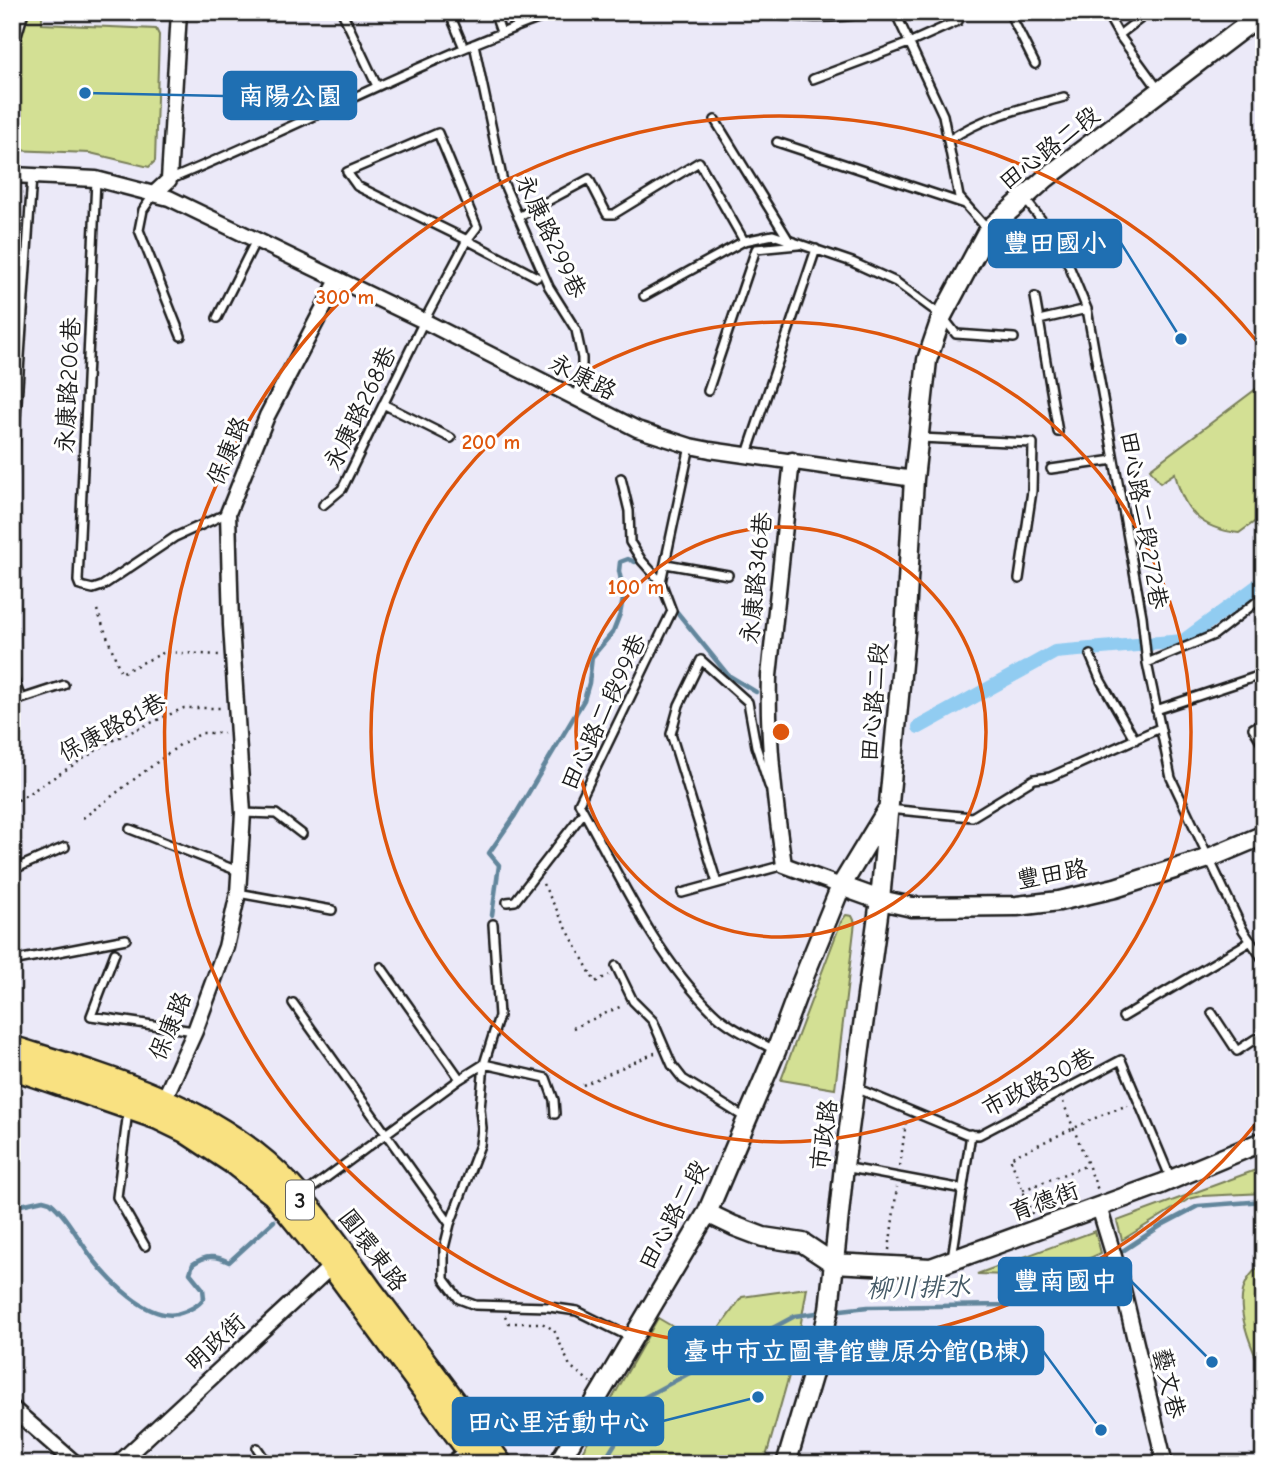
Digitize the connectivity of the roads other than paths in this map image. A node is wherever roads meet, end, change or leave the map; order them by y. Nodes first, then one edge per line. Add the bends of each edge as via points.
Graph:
1 (24, 12) edge
2 (179, 12) edge
3 (342, 12) edge
4 (449, 12) edge
5 (494, 12) edge
6 (557, 12) edge
7 (755, 12) edge
8 (874, 12) edge
9 (895, 12) edge
10 (1009, 12) edge
11 (1106, 12) edge
12 (1149, 12) edge
13 (1264, 12) edge
14 (958, 21) dead end
15 (501, 32) junction
16 (1119, 35) junction
17 (909, 43) junction
18 (12, 44) edge
19 (474, 44) junction
20 (464, 48) junction
21 (1035, 64) dead end
22 (813, 79) dead end
23 (377, 86) junction
24 (1161, 92) junction
25 (1064, 97) dead end
26 (715, 120) dead end
27 (949, 139) junction
28 (777, 142) dead end
29 (12, 175) edge
30 (32, 176) junction
31 (96, 179) junction
32 (169, 180) junction
33 (155, 193) junction
34 (1023, 197) junction
35 (965, 204) junction
36 (519, 218) junction
37 (988, 230) junction
38 (256, 240) junction
39 (467, 240) junction
40 (788, 240) junction
41 (744, 241) junction
42 (803, 245) junction
43 (816, 249) junction
44 (537, 277) dead end
45 (338, 280) junction
46 (644, 296) dead end
47 (1035, 297) dead end
48 (1087, 309) junction
49 (942, 316) junction
50 (217, 318) dead end
51 (1039, 320) junction
52 (424, 321) junction
53 (181, 336) dead end
54 (1014, 338) dead end
55 (708, 391) dead end
56 (576, 400) junction
57 (383, 404) junction
58 (1058, 432) dead end
59 (451, 438) dead end
60 (919, 438) junction
61 (690, 446) junction
62 (747, 454) junction
63 (792, 460) junction
64 (1114, 460) junction
65 (1051, 468) dead end
66 (12, 477) edge
67 (621, 478) dead end
68 (914, 479) junction
69 (323, 505) dead end
70 (228, 513) junction
71 (666, 564) junction
72 (728, 575) dead end
73 (1019, 579) dead end
74 (661, 582) junction
75 (1264, 596) edge
76 (1090, 655) dead end
77 (1147, 663) junction
78 (12, 674) edge
79 (1255, 677) dead end
80 (64, 685) dead end
81 (21, 699) junction
82 (12, 702) edge
83 (1156, 710) junction
84 (1264, 722) edge
85 (1160, 728) junction
86 (1135, 740) junction
87 (1264, 746) edge
88 (888, 809) junction
89 (776, 810) junction
90 (584, 812) junction
91 (243, 813) junction
92 (130, 829) dead end
93 (302, 834) dead end
94 (1264, 835) edge
95 (65, 847) dead end
96 (1209, 858) junction
97 (784, 865) junction
98 (12, 870) edge
99 (238, 871) junction
100 (717, 883) junction
101 (841, 886) junction
102 (237, 893) junction
103 (682, 893) dead end
104 (880, 900) junction
105 (507, 902) dead end
106 (332, 910) dead end
107 (493, 924) dead end
108 (126, 939) dead end
109 (1251, 941) junction
110 (115, 953) dead end
111 (12, 961) edge
112 (1264, 961) edge
113 (381, 967) dead end
114 (617, 968) road end
115 (293, 1003) dead end
116 (1212, 1013) dead end
117 (1123, 1017) dead end
118 (195, 1031) junction
119 (1264, 1041) edge
120 (12, 1048) edge
121 (776, 1051) junction
122 (484, 1064) junction
123 (12, 1067) edge
124 (460, 1079) junction
125 (856, 1088) junction
126 (133, 1097) junction
127 (160, 1108) junction
128 (555, 1114) dead end
129 (748, 1119) junction
130 (386, 1133) junction
131 (971, 1134) junction
132 (1264, 1141) edge
133 (844, 1166) junction
134 (1171, 1179) junction
135 (963, 1189) junction
136 (299, 1198) junction
137 (1102, 1206) junction
138 (707, 1213) junction
139 (450, 1224) junction
140 (145, 1246) dead end
141 (338, 1260) junction
142 (833, 1262) junction
143 (951, 1262) junction
144 (632, 1338) junction
145 (12, 1408) edge
146 (257, 1448) dead end
147 (473, 1456) edge
148 (76, 1464) edge
149 (118, 1464) edge
150 (268, 1464) edge
151 (446, 1464) edge
152 (500, 1464) edge
153 (558, 1464) edge
154 (786, 1464) edge
155 (1165, 1464) edge

1 - 18 lane
2 - 32 street
3 - 23 lane
4 - 20 lane
5 - 15 lane
6 - 15 lane
7 - 8 lane via 799,19
9 - 17 lane
10 - 21 lane
11 - 16 lane
12 - 16 lane
13 - 24 street, 田心路二段
14 - 17 lane
15 - 19 lane
16 - 24 lane
17 - 22 lane
17 - 27 lane via 943,115
19 - 20 lane
19 - 36 lane, 永康路299巷 via 503,182
20 - 23 lane
23 - 32 lane
24 - 34 street, 田心路二段
25 - 27 lane via 999,114
26 - 40 lane
27 - 35 lane via 959,197
28 - 35 lane
29 - 30 street, 永康路
30 - 31 street, 永康路
30 - 66 lane
31 - 33 street, 永康路
31 - 70 lane, 永康路206巷 via 80,586 102,586 175,537
32 - 33 street
33 - 38 street, 永康路
33 - 53 lane via 143,210 139,230
34 - 37 street, 田心路二段
34 - 48 lane, 田心路二段272巷 via 1067,261
35 - 37 lane
36 - 41 lane via 589,179 607,214 614,214 699,162
36 - 56 lane, 永康路299巷 via 549,287 576,330 582,377
37 - 49 street, 田心路二段
38 - 45 street, 永康路
38 - 50 lane
39 - 39 lane via 477,227 438,133 347,172 357,186
39 - 44 lane
39 - 52 lane, 永康路268巷
40 - 41 lane via 773,235
40 - 42 lane
41 - 46 lane
42 - 43 lane
42 - 55 lane via 756,249
43 - 49 lane via 896,282
43 - 62 lane
45 - 52 street, 永康路
45 - 70 street, 保康路 via 267,416
47 - 51 lane
48 - 51 lane
48 - 64 lane, 田心路二段272巷
49 - 54 lane via 956,334
49 - 60 street, 田心路二段 via 927,360
51 - 58 lane
52 - 56 street, 永康路
52 - 57 lane, 永康路268巷
56 - 61 street, 永康路 via 636,429
57 - 59 lane
57 - 69 lane, 永康路268巷 via 342,489
60 - 68 street, 田心路二段
60 - 73 lane via 1033,443 1032,491
61 - 62 street, 永康路
61 - 71 lane
62 - 63 street, 永康路
63 - 68 street, 永康路
63 - 89 street, 永康路346巷 via 768,702
64 - 65 lane
64 - 77 lane, 田心路二段272巷
67 - 74 lane via 630,542
68 - 88 street, 田心路二段
70 - 91 street, 保康路
71 - 72 lane
71 - 74 lane
74 - 90 lane, 田心路二段99巷 via 672,611 579,803
75 - 77 lane via 1214,635
76 - 86 lane
77 - 83 lane, 田心路二段272巷
78 - 81 lane
79 - 83 lane
80 - 81 lane
81 - 82 lane
83 - 85 lane, 田心路二段272巷
84 - 87 lane via 1253,728
85 - 86 lane
85 - 96 lane, 田心路二段272巷 via 1171,778
86 - 88 lane via 1050,777 1034,779 972,817
88 - 101 street, 田心路二段
88 - 104 street, 市政路
89 - 97 street, 永康路346巷
89 - 100 lane via 748,702 701,660 671,734
90 - 105 lane via 515,901
90 - 121 lane, 田心路二段99巷 via 662,952 712,1012
91 - 93 lane via 276,814
91 - 99 street, 保康路
92 - 99 lane
94 - 96 street, 豐田路
95 - 98 lane
96 - 104 street, 豐田路 via 1059,901 912,907
96 - 109 lane, 田心路二段272巷
97 - 100 lane
97 - 101 street
99 - 102 street, 保康路
100 - 103 lane
101 - 104 street, 豐田路
101 - 121 street, 田心路二段
102 - 106 lane
102 - 118 street, 保康路 via 226,947
104 - 125 street, 市政路
107 - 122 lane via 499,1016
108 - 111 lane
109 - 112 lane, 田心路二段272巷
109 - 117 lane
110 - 118 lane via 91,1016
113 - 124 lane
114 - 129 lane via 633,1001 653,1021 671,1065 683,1080
115 - 130 lane
116 - 119 lane via 1237,1051 1255,1039 1259,1044
118 - 127 street, 保康路
120 - 126 main road, 圓環東路 / 3
121 - 129 street, 田心路二段
122 - 124 lane
122 - 128 lane via 545,1078
122 - 139 lane via 480,1145
123 - 126 main road, 圓環東路 / 3
124 - 130 lane
125 - 131 lane, 市政路30巷
125 - 133 street, 市政路
126 - 127 main road, 圓環東路 / 3
126 - 140 lane via 117,1197
127 - 136 main road, 圓環東路 / 3 via 238,1143 267,1164
127 - 141 main road, 圓環東路 / 3 via 274,1194
129 - 138 street, 田心路二段
130 - 136 lane
130 - 139 lane
131 - 134 lane, 市政路30巷 via 979,1135 1121,1060
131 - 135 lane
132 - 134 street, 育德街
133 - 135 lane
133 - 142 street, 市政路
134 - 137 street, 育德街
135 - 143 lane
136 - 141 main road, 圓環東路 / 3
137 - 143 street, 育德街
137 - 155 street, 藝文巷
138 - 142 street via 763,1237 803,1243
138 - 144 street, 田心路二段
139 - 144 lane via 443,1279 459,1299 475,1305 577,1311
141 - 147 main road, 圓環東路 / 3
141 - 149 street, 明政街
141 - 152 main road, 圓環東路 / 3
142 - 143 street, 育德街 via 931,1268
142 - 154 street, 市政路 via 829,1310
144 - 153 street, 田心路二段
145 - 148 street
146 - 150 lane
147 - 151 lane

